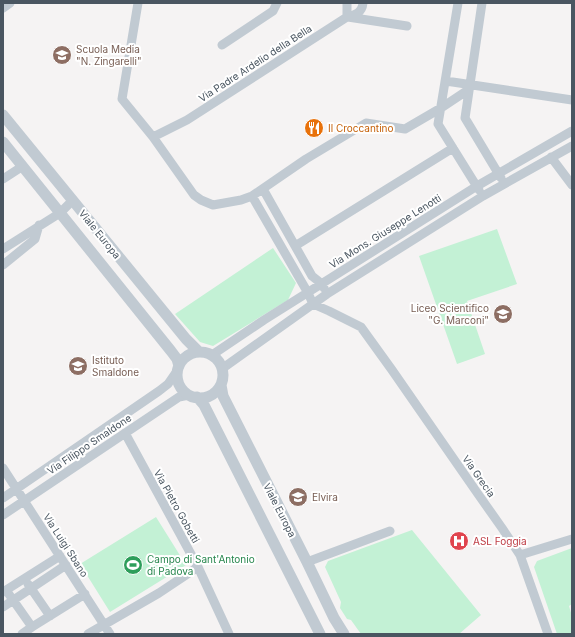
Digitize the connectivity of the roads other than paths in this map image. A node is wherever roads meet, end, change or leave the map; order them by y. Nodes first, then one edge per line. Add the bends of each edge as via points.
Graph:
1 (10, 3) edge
2 (138, 3) edge
3 (277, 3) edge
4 (347, 3) edge
5 (363, 3) edge
6 (458, 3) edge
7 (482, 3) edge
8 (3, 8) edge
9 (347, 17) junction
10 (407, 26) dead end
11 (222, 45) dead end
12 (446, 81) junction
13 (469, 87) junction
14 (572, 100) edge
15 (441, 108) junction
16 (3, 115) edge
17 (572, 131) edge
18 (153, 137) junction
19 (3, 142) edge
20 (572, 146) edge
21 (453, 148) junction
22 (551, 157) junction
23 (23, 166) junction
24 (498, 173) junction
25 (3, 179) edge
26 (505, 184) junction
27 (572, 185) edge
28 (477, 186) junction
29 (262, 189) junction
30 (252, 196) junction
31 (483, 196) junction
32 (73, 200) junction
33 (60, 213) junction
34 (39, 225) junction
35 (293, 243) junction
36 (280, 247) junction
37 (3, 249) edge
38 (3, 264) edge
39 (322, 284) junction
40 (308, 293) junction
41 (327, 294) junction
42 (313, 304) junction
43 (198, 351) junction
44 (212, 355) junction
45 (223, 368) junction
46 (178, 369) junction
47 (221, 385) junction
48 (193, 396) junction
49 (125, 433) junction
50 (3, 468) edge
51 (17, 488) junction
52 (3, 498) edge
53 (24, 500) junction
54 (3, 515) edge
55 (390, 531) dead end
56 (572, 540) edge
57 (520, 555) junction
58 (60, 556) junction
59 (307, 562) junction
60 (66, 565) junction
61 (198, 567) junction
62 (24, 580) junction
63 (31, 588) junction
64 (4, 591) edge
65 (85, 594) junction
66 (13, 600) junction
67 (3, 607) edge
68 (50, 616) junction
69 (32, 627) junction
70 (107, 631) edge
71 (22, 634) edge
72 (88, 634) edge
73 (230, 634) edge
74 (320, 634) edge
75 (344, 634) edge
76 (548, 634) edge

1 - 8 street
2 - 18 street via 122,99
3 - 11 street via 274,11
4 - 9 street
5 - 9 street, Via Padre Ardelio della Bella via 360,12
6 - 12 street
7 - 13 street
9 - 10 street
9 - 18 street, Via Padre Ardelio della Bella via 187,120
12 - 13 street
12 - 15 street
13 - 14 street
13 - 15 street
13 - 24 street via 465,118
15 - 21 street via 438,124
15 - 29 street via 405,129 366,123
16 - 32 street, Viale Europa
17 - 24 street, Via Mons. Giuseppe Lenotti
18 - 30 street via 201,200 213,205
19 - 23 street, Viale Europa
20 - 22 street
21 - 28 street
21 - 35 street
22 - 26 street
22 - 27 street
23 - 25 street
23 - 33 street, Viale Europa
24 - 26 street
24 - 28 street, Via Mons. Giuseppe Lenotti
26 - 31 street
28 - 31 street
28 - 39 street, Via Mons. Giuseppe Lenotti
29 - 30 street
29 - 35 street
30 - 36 street
31 - 41 street
32 - 33 street
32 - 43 street, Viale Europa via 186,340
33 - 34 street
33 - 46 street, Viale Europa via 171,350 177,359
34 - 37 street
34 - 38 street via 35,239
35 - 36 street
35 - 39 street via 312,276
36 - 40 street
39 - 40 street, Via Mons. Giuseppe Lenotti
39 - 41 street
40 - 42 street
40 - 44 street, Via Mons. Giuseppe Lenotti
41 - 42 street
42 - 45 street
42 - 57 street, Via Grecia via 361,327
43 - 44 street
43 - 46 street via 187,356
44 - 45 street
45 - 47 street
46 - 48 street via 178,380 182,388
46 - 51 street, Via Filippo Smaldone via 168,384
47 - 48 street via 214,393 205,397
47 - 59 street, Viale Europa via 223,396
48 - 49 street, Via Filippo Smaldone via 179,397
48 - 74 street, Viale Europa via 204,405
49 - 53 street, Via Filippo Smaldone
49 - 61 street, Via Pietro Gobetti
50 - 51 street, Via Luigi Sbano
51 - 52 street, Via Filippo Smaldone
51 - 53 street, Via Luigi Sbano
53 - 54 street, Via Filippo Smaldone
53 - 58 street, Via Luigi Sbano
55 - 59 street
56 - 57 street
57 - 76 street, Via Grecia
58 - 60 street, Via Luigi Sbano
58 - 62 street
59 - 75 street, Viale Europa
60 - 63 street
60 - 65 street, Via Luigi Sbano
61 - 70 street
61 - 73 street, Via Pietro Gobetti
62 - 63 street
62 - 64 street
63 - 66 street
63 - 68 street
64 - 66 street
65 - 68 street
65 - 70 street, Via Luigi Sbano
66 - 67 street
66 - 69 street
68 - 69 street
69 - 71 street
70 - 72 street

